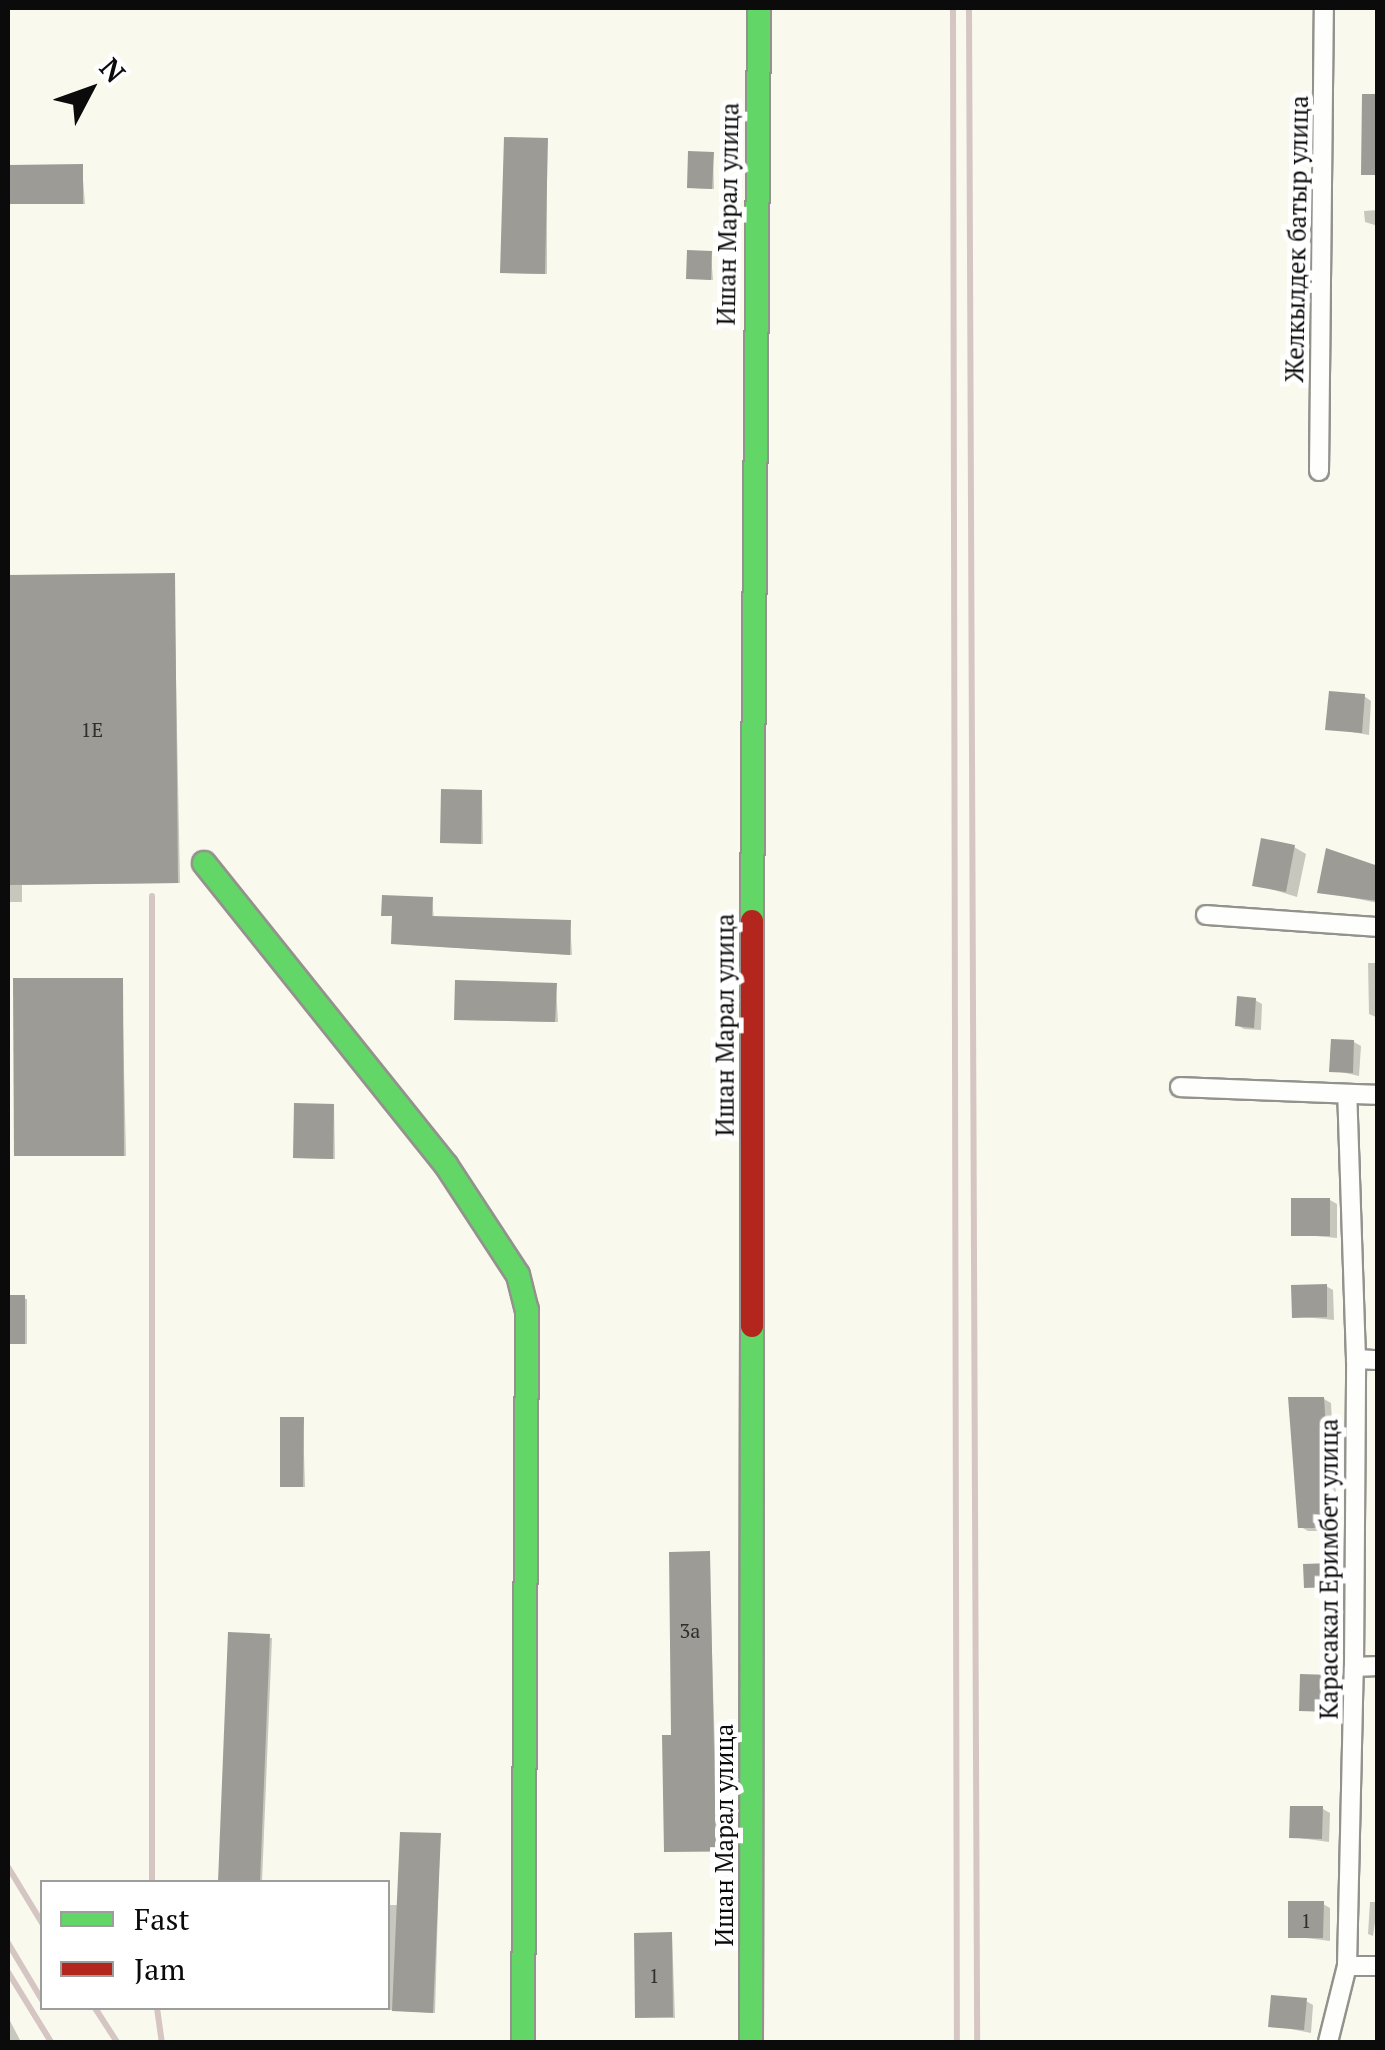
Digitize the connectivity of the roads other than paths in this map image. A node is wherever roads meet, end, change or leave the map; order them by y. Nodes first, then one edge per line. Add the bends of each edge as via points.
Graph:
1 (759, 8) edge
2 (1324, 8) edge
3 (1319, 472) dead end
4 (204, 863) dead end
5 (1206, 915) dead end
6 (1378, 927) edge
7 (1180, 1087) dead end
8 (1347, 1094) junction
9 (1378, 1095) edge
10 (1356, 1360) junction
11 (1378, 1360) edge
12 (1378, 1666) edge
13 (1354, 1667) junction
14 (1348, 1966) junction
15 (1378, 1966) edge
16 (523, 2042) edge
17 (751, 2042) edge
18 (1328, 2042) edge

1 - 17 main road, Ишан Марал улица
2 - 3 street, Желкылдек батыр улица
4 - 16 main road via 446,1165 518,1275 527,1310
5 - 6 street
7 - 8 street
8 - 9 street
8 - 10 street, Карасакал Еримбет улица
10 - 11 street
10 - 13 street, Карасакал Еримбет улица
12 - 13 street
13 - 14 street, Карасакал Еримбет улица
14 - 15 street
14 - 18 street, Карасакал Еримбет улица

